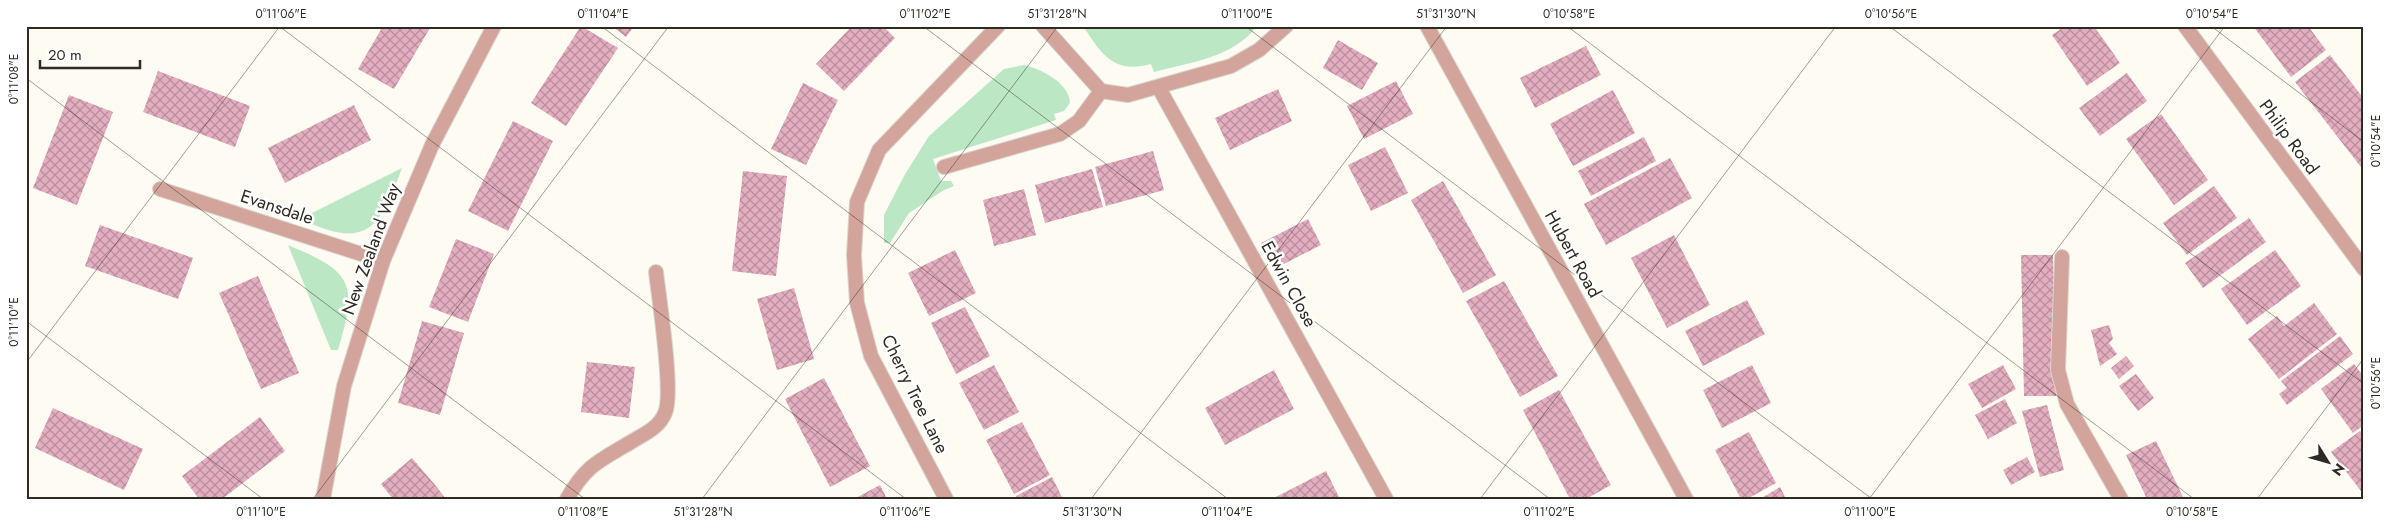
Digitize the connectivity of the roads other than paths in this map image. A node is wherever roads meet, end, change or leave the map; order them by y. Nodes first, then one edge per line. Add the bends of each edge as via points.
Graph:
1 (494, 26) edge
2 (998, 26) edge
3 (1043, 26) edge
4 (1286, 26) edge
5 (1427, 26) edge
6 (2185, 26) edge
7 (1158, 88) junction
8 (1101, 91) junction
9 (944, 167) dead end
10 (160, 189) dead end
11 (2062, 257) dead end
12 (383, 261) junction
13 (2364, 269) edge
14 (656, 272) dead end
15 (323, 499) edge
16 (567, 499) edge
17 (946, 499) edge
18 (1386, 499) edge
19 (1686, 499) edge
20 (2121, 499) edge

1 - 12 street, New Zealand Way via 432,146
2 - 17 street, Cherry Tree Lane via 879,150 857,202 854,255 857,303 871,356
3 - 8 street
4 - 7 street via 1259,50 1231,66
5 - 19 street, Hubert Road
6 - 13 street, Philip Road
7 - 8 street via 1128,95
7 - 18 street, Edwin Close
8 - 9 street via 1080,121 1060,134
10 - 12 street, Evansdale
11 - 20 street via 2060,379 2067,404
12 - 15 street, New Zealand Way via 344,386
14 - 16 street via 668,390 666,412 648,432 588,468

